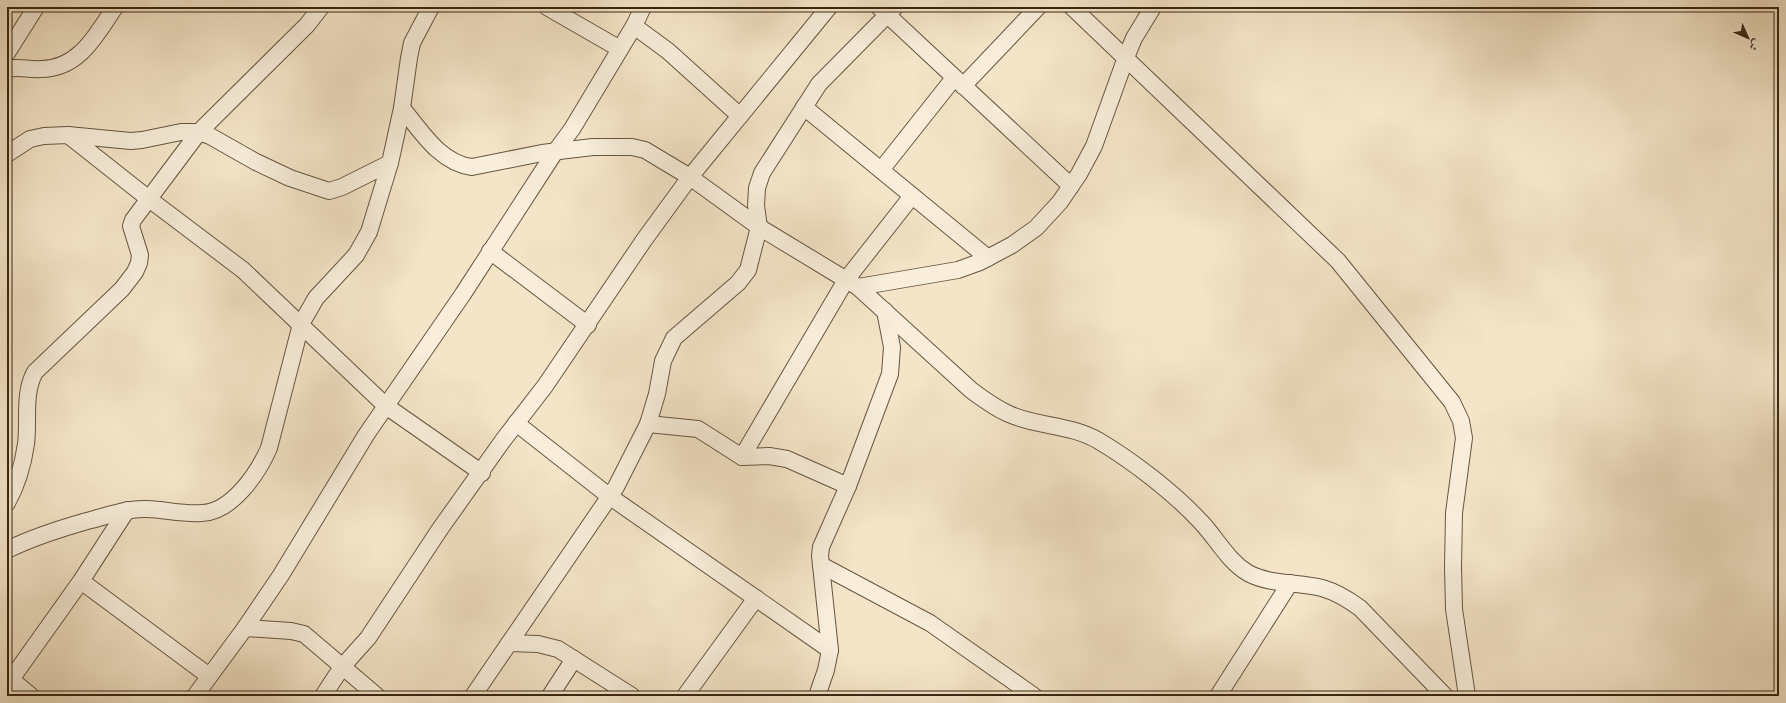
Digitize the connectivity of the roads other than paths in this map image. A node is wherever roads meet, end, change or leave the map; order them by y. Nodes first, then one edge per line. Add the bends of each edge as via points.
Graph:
1 (36, 7) edge
2 (116, 7) edge
3 (321, 7) edge
4 (431, 7) edge
5 (547, 7) edge
6 (643, 7) edge
7 (828, 7) edge
8 (1038, 7) edge
9 (1072, 7) edge
10 (1154, 7) edge
11 (887, 10) edge
12 (634, 26) junction
13 (620, 49) junction
14 (7, 53) edge
15 (1125, 60) junction
16 (7, 69) edge
17 (959, 82) junction
18 (804, 107) junction
19 (402, 108) junction
20 (740, 116) junction
21 (199, 132) junction
22 (68, 135) junction
23 (555, 152) junction
24 (7, 154) edge
25 (390, 163) junction
26 (881, 170) junction
27 (690, 177) junction
28 (1071, 186) junction
29 (912, 196) junction
30 (149, 199) junction
31 (759, 227) junction
32 (490, 251) junction
33 (988, 258) junction
34 (852, 284) junction
35 (885, 311) junction
36 (300, 324) junction
37 (588, 325) junction
38 (386, 406) junction
39 (516, 423) junction
40 (648, 424) junction
41 (742, 457) junction
42 (482, 472) junction
43 (848, 486) junction
44 (609, 496) junction
45 (7, 503) edge
46 (127, 510) junction
47 (7, 550) edge
48 (821, 565) junction
49 (81, 581) junction
50 (1290, 583) junction
51 (756, 598) junction
52 (245, 628) junction
53 (509, 643) junction
54 (830, 650) junction
55 (574, 659) junction
56 (342, 667) junction
57 (208, 676) junction
58 (8, 680) edge
59 (31, 696) edge
60 (195, 696) edge
61 (323, 696) edge
62 (377, 696) edge
63 (473, 696) edge
64 (550, 696) edge
65 (632, 696) edge
66 (685, 696) edge
67 (818, 696) edge
68 (1032, 696) edge
69 (1218, 696) edge
70 (1444, 696) edge
71 (1467, 696) edge

1 - 14 street
2 - 16 street via 89,46 74,60 50,68
3 - 21 street via 307,25
4 - 19 street via 412,43
5 - 13 street
6 - 12 street
7 - 20 street
8 - 17 street
9 - 15 street
10 - 15 street via 1134,38
11 - 17 street
11 - 18 street via 828,73
12 - 13 street
12 - 20 street via 668,51
13 - 23 street via 572,129
15 - 28 street via 1094,146
15 - 71 street via 1338,261 1452,402 1462,421 1464,438 1454,513 1453,574 1454,609
17 - 26 street
17 - 28 street
18 - 26 street
18 - 31 street via 762,173 757,188 756,206
19 - 23 street via 441,154 464,166 472,168
19 - 25 street
20 - 27 street
21 - 22 street via 181,132 131,141
21 - 25 street via 290,178 329,191
21 - 30 street
22 - 24 street via 30,139
22 - 30 street
23 - 27 street via 593,147 638,148
23 - 32 street
25 - 36 street via 369,232 356,255 316,298
26 - 29 street
27 - 31 street
27 - 37 street via 644,240
28 - 33 street via 1036,228
29 - 33 street
29 - 34 street
30 - 36 street via 233,261
30 - 45 street via 130,226 140,255 135,272 122,289 35,372 31,380 26,445 16,488
31 - 34 street
31 - 40 street via 748,270 738,283 674,338 663,361 658,394
32 - 37 street
32 - 38 street
33 - 34 street via 958,270
34 - 35 street
34 - 41 street
35 - 43 street via 892,347 890,374
35 - 50 street via 988,403 1010,415 1065,427 1099,441 1177,499 1202,523 1234,562 1248,573
36 - 38 street
36 - 46 street via 269,448 262,466 237,496 208,513 158,509
37 - 39 street
38 - 42 street
38 - 52 street
39 - 42 street
39 - 44 street
40 - 41 street via 698,429
40 - 44 street
41 - 43 street via 787,458
42 - 56 street via 440,529 368,638
43 - 48 street via 822,543
44 - 51 street
44 - 53 street
46 - 47 street via 49,531
46 - 49 street
48 - 54 street
48 - 68 street via 930,623
49 - 57 street
49 - 58 street
50 - 69 street
50 - 70 street via 1324,588 1360,608
51 - 54 street
51 - 66 street
52 - 56 street via 299,632
52 - 57 street
53 - 55 street via 549,645
53 - 63 street
54 - 67 street
55 - 64 street
55 - 65 street
56 - 61 street
56 - 62 street
57 - 60 street
58 - 59 street

